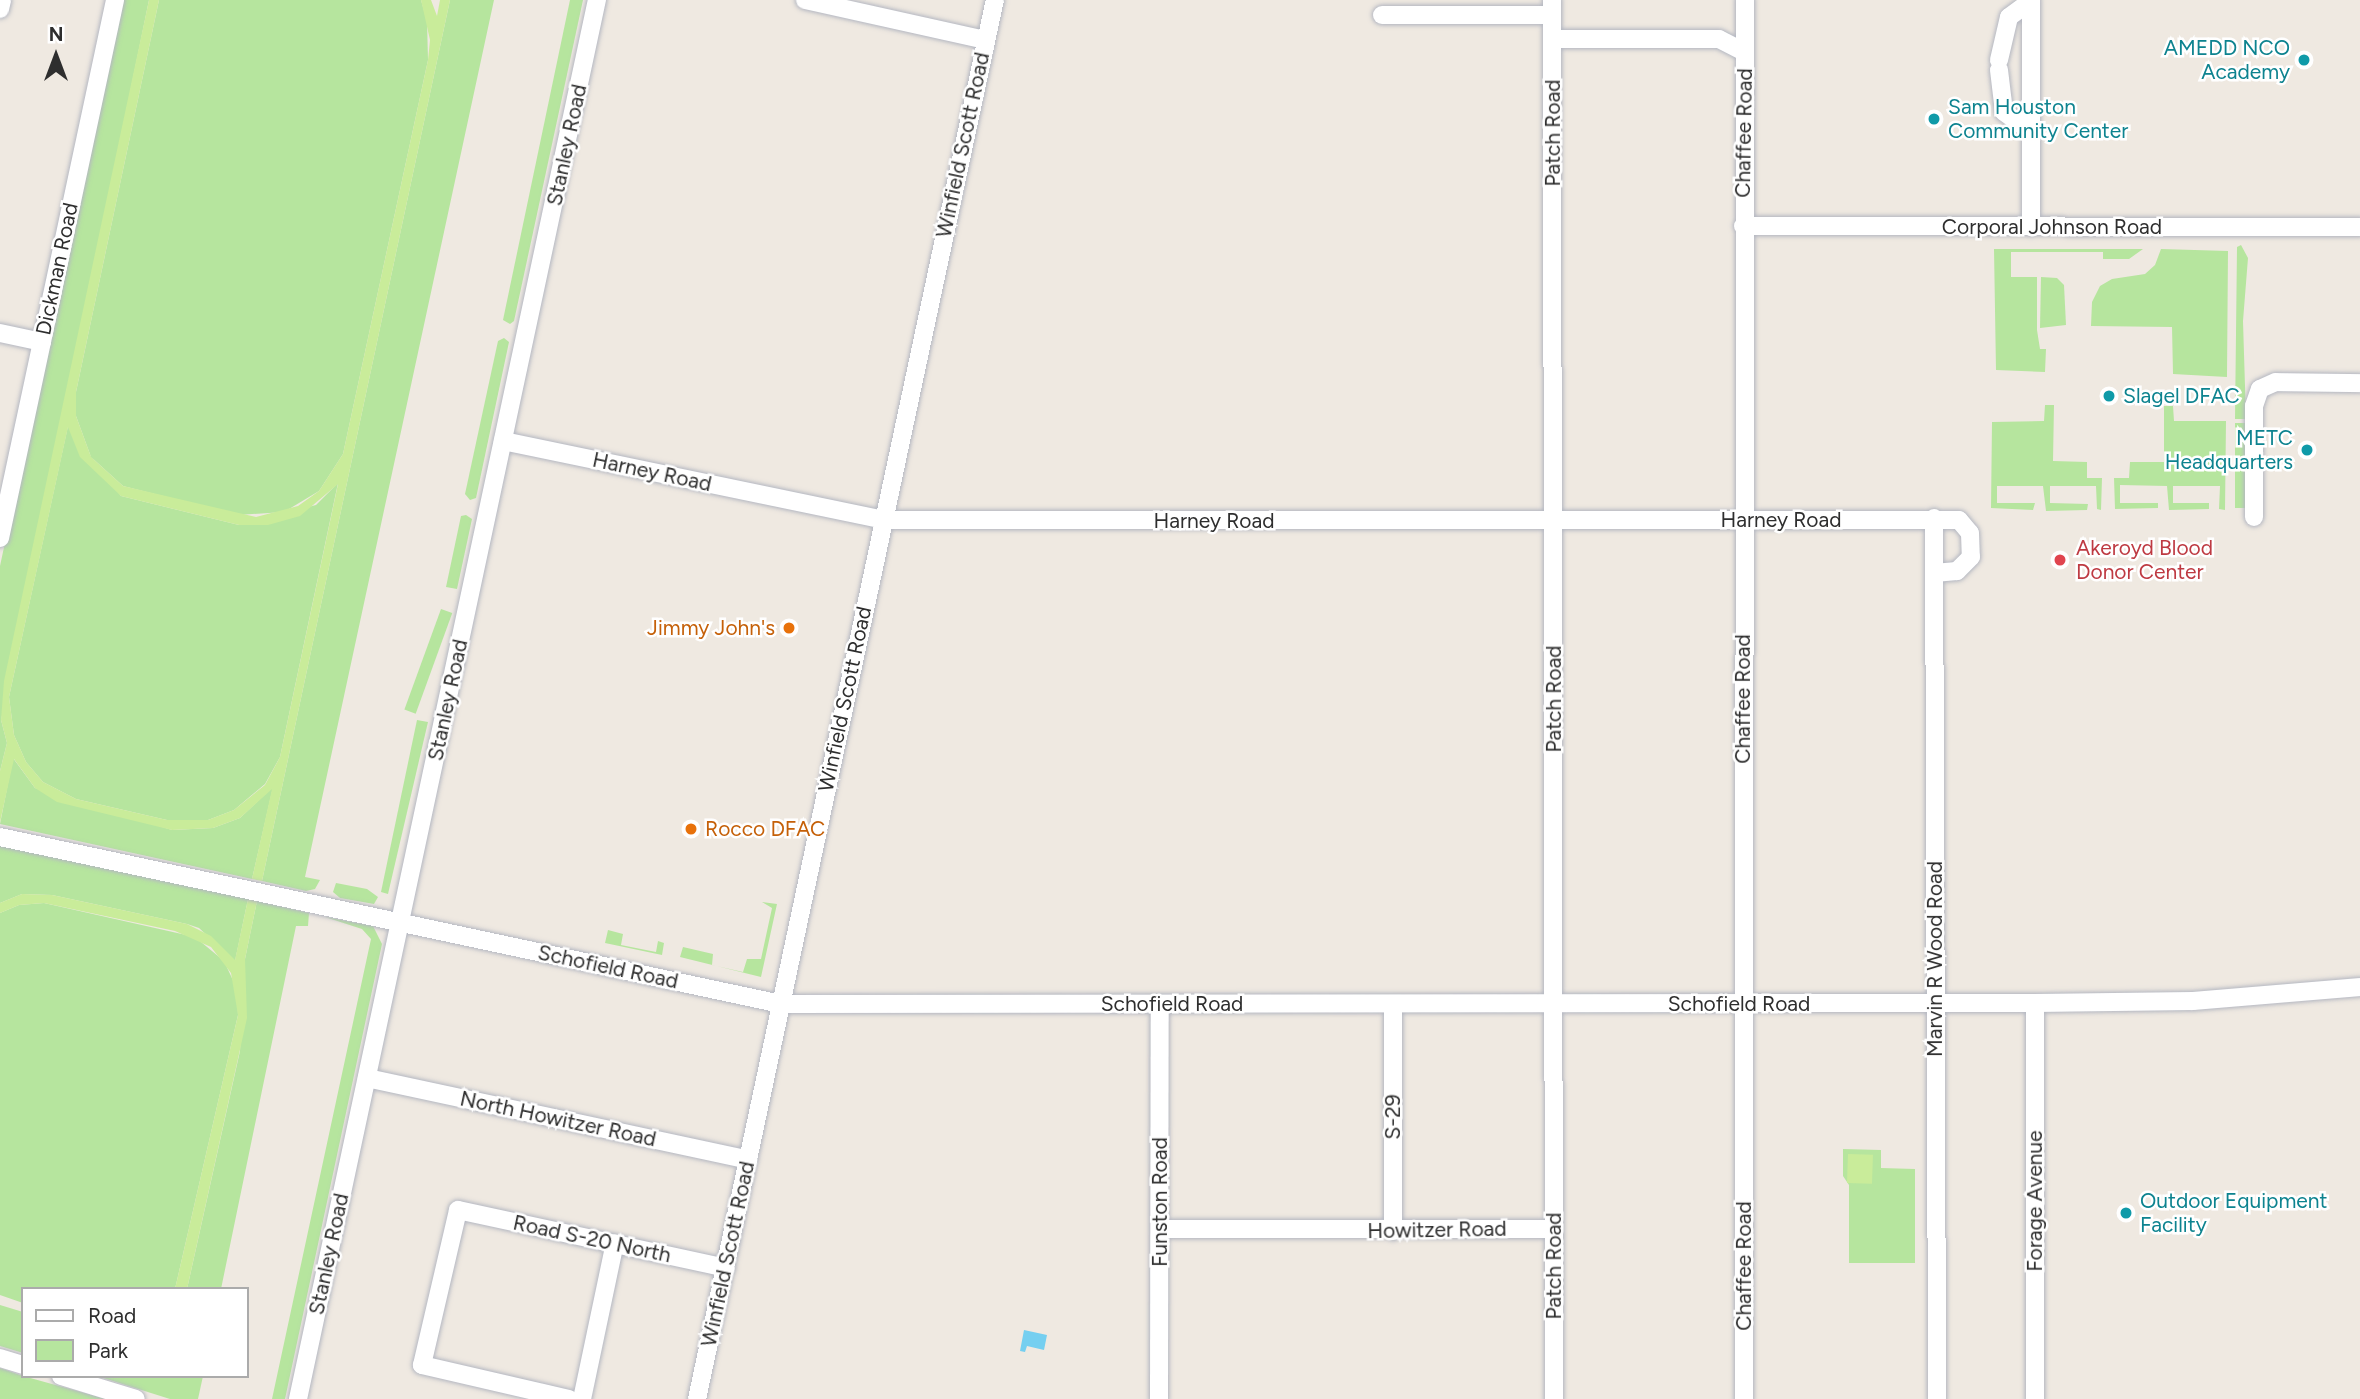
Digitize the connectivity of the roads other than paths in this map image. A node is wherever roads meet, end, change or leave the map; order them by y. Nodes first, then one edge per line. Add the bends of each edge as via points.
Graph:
1 (2, 0) edge
2 (115, 0) edge
3 (597, 0) edge
4 (805, 0) edge
5 (995, 0) edge
6 (1745, 0) edge
7 (2031, 0) edge
8 (1552, 8) edge
9 (0, 9) edge
10 (1382, 15) dead end
11 (1553, 39) junction
12 (986, 40) junction
13 (1745, 52) junction
14 (2032, 132) junction
15 (1743, 226) junction
16 (2031, 226) junction
17 (2360, 227) edge
18 (0, 333) edge
19 (42, 342) junction
20 (2360, 383) edge
21 (503, 441) junction
22 (2254, 517) dead end
23 (1934, 519) junction
24 (883, 520) junction
25 (1554, 521) junction
26 (1742, 521) junction
27 (0, 538) edge
28 (1934, 573) junction
29 (0, 837) edge
30 (400, 923) junction
31 (2360, 988) edge
32 (1744, 1003) junction
33 (1935, 1003) junction
34 (2035, 1003) junction
35 (781, 1004) junction
36 (1160, 1004) junction
37 (1393, 1004) junction
38 (1553, 1004) junction
39 (367, 1078) junction
40 (748, 1160) junction
41 (1554, 1228) junction
42 (1160, 1229) junction
43 (1393, 1231) junction
44 (615, 1243) junction
45 (726, 1268) junction
46 (0, 1358) edge
47 (21, 1364) edge
48 (68, 1378) edge
49 (136, 1399) edge
50 (298, 1399) edge
51 (569, 1399) edge
52 (582, 1399) edge
53 (697, 1399) edge
54 (1159, 1399) edge
55 (1554, 1399) edge
56 (1744, 1399) edge
57 (1937, 1399) edge
58 (2035, 1399) edge

1 - 9 street
2 - 19 street, Dickman Road
3 - 21 street, Stanley Road
4 - 12 street
5 - 12 street, Winfield Scott Road
6 - 13 street, Chaffee Road
7 - 14 street
7 - 14 street via 2009,17 1999,65 2004,112
8 - 10 street
8 - 11 street, Patch Road
11 - 13 street via 1719,38
11 - 25 street, Patch Road
12 - 24 street, Winfield Scott Road
13 - 15 street, Chaffee Road
14 - 16 street
15 - 16 street, Corporal Johnson Road
15 - 26 street, Chaffee Road
16 - 17 street, Corporal Johnson Road
18 - 19 street
19 - 27 street, Dickman Road
20 - 22 street via 2276,382 2260,389 2254,406
21 - 24 street, Harney Road
21 - 30 street, Stanley Road
23 - 26 street, Harney Road
23 - 28 street, Marvin R Wood Road
23 - 28 street, Harney Road via 1959,520 1971,543 1965,565
24 - 25 street, Harney Road
24 - 35 street, Winfield Scott Road
25 - 26 street, Harney Road
25 - 38 street, Patch Road
26 - 32 street, Chaffee Road
28 - 33 street, Marvin R Wood Road
29 - 30 street, Schofield Road
30 - 35 street, Schofield Road
30 - 39 street, Stanley Road
31 - 34 street, Schofield Road via 2193,1001
32 - 33 street, Schofield Road
32 - 38 street, Schofield Road
32 - 56 street, Chaffee Road
33 - 34 street, Schofield Road
33 - 57 street, Marvin R Wood Road
34 - 58 street, Forage Avenue
35 - 36 street, Schofield Road
35 - 40 street, Winfield Scott Road
36 - 37 street, Schofield Road
36 - 42 street, Funston Road
37 - 38 street, Schofield Road
37 - 43 street, S-29
38 - 41 street, Patch Road
39 - 40 street, North Howitzer Road
39 - 50 street, Stanley Road
40 - 45 street, Winfield Scott Road
41 - 43 street, Howitzer Road
41 - 55 street, Patch Road
42 - 43 street, Howitzer Road
42 - 54 street, Funston Road
44 - 45 street, Road S-20 North
44 - 51 street, Road S-20 North via 457,1210 422,1365
44 - 52 street
45 - 53 street, Winfield Scott Road
46 - 47 street
48 - 49 street

